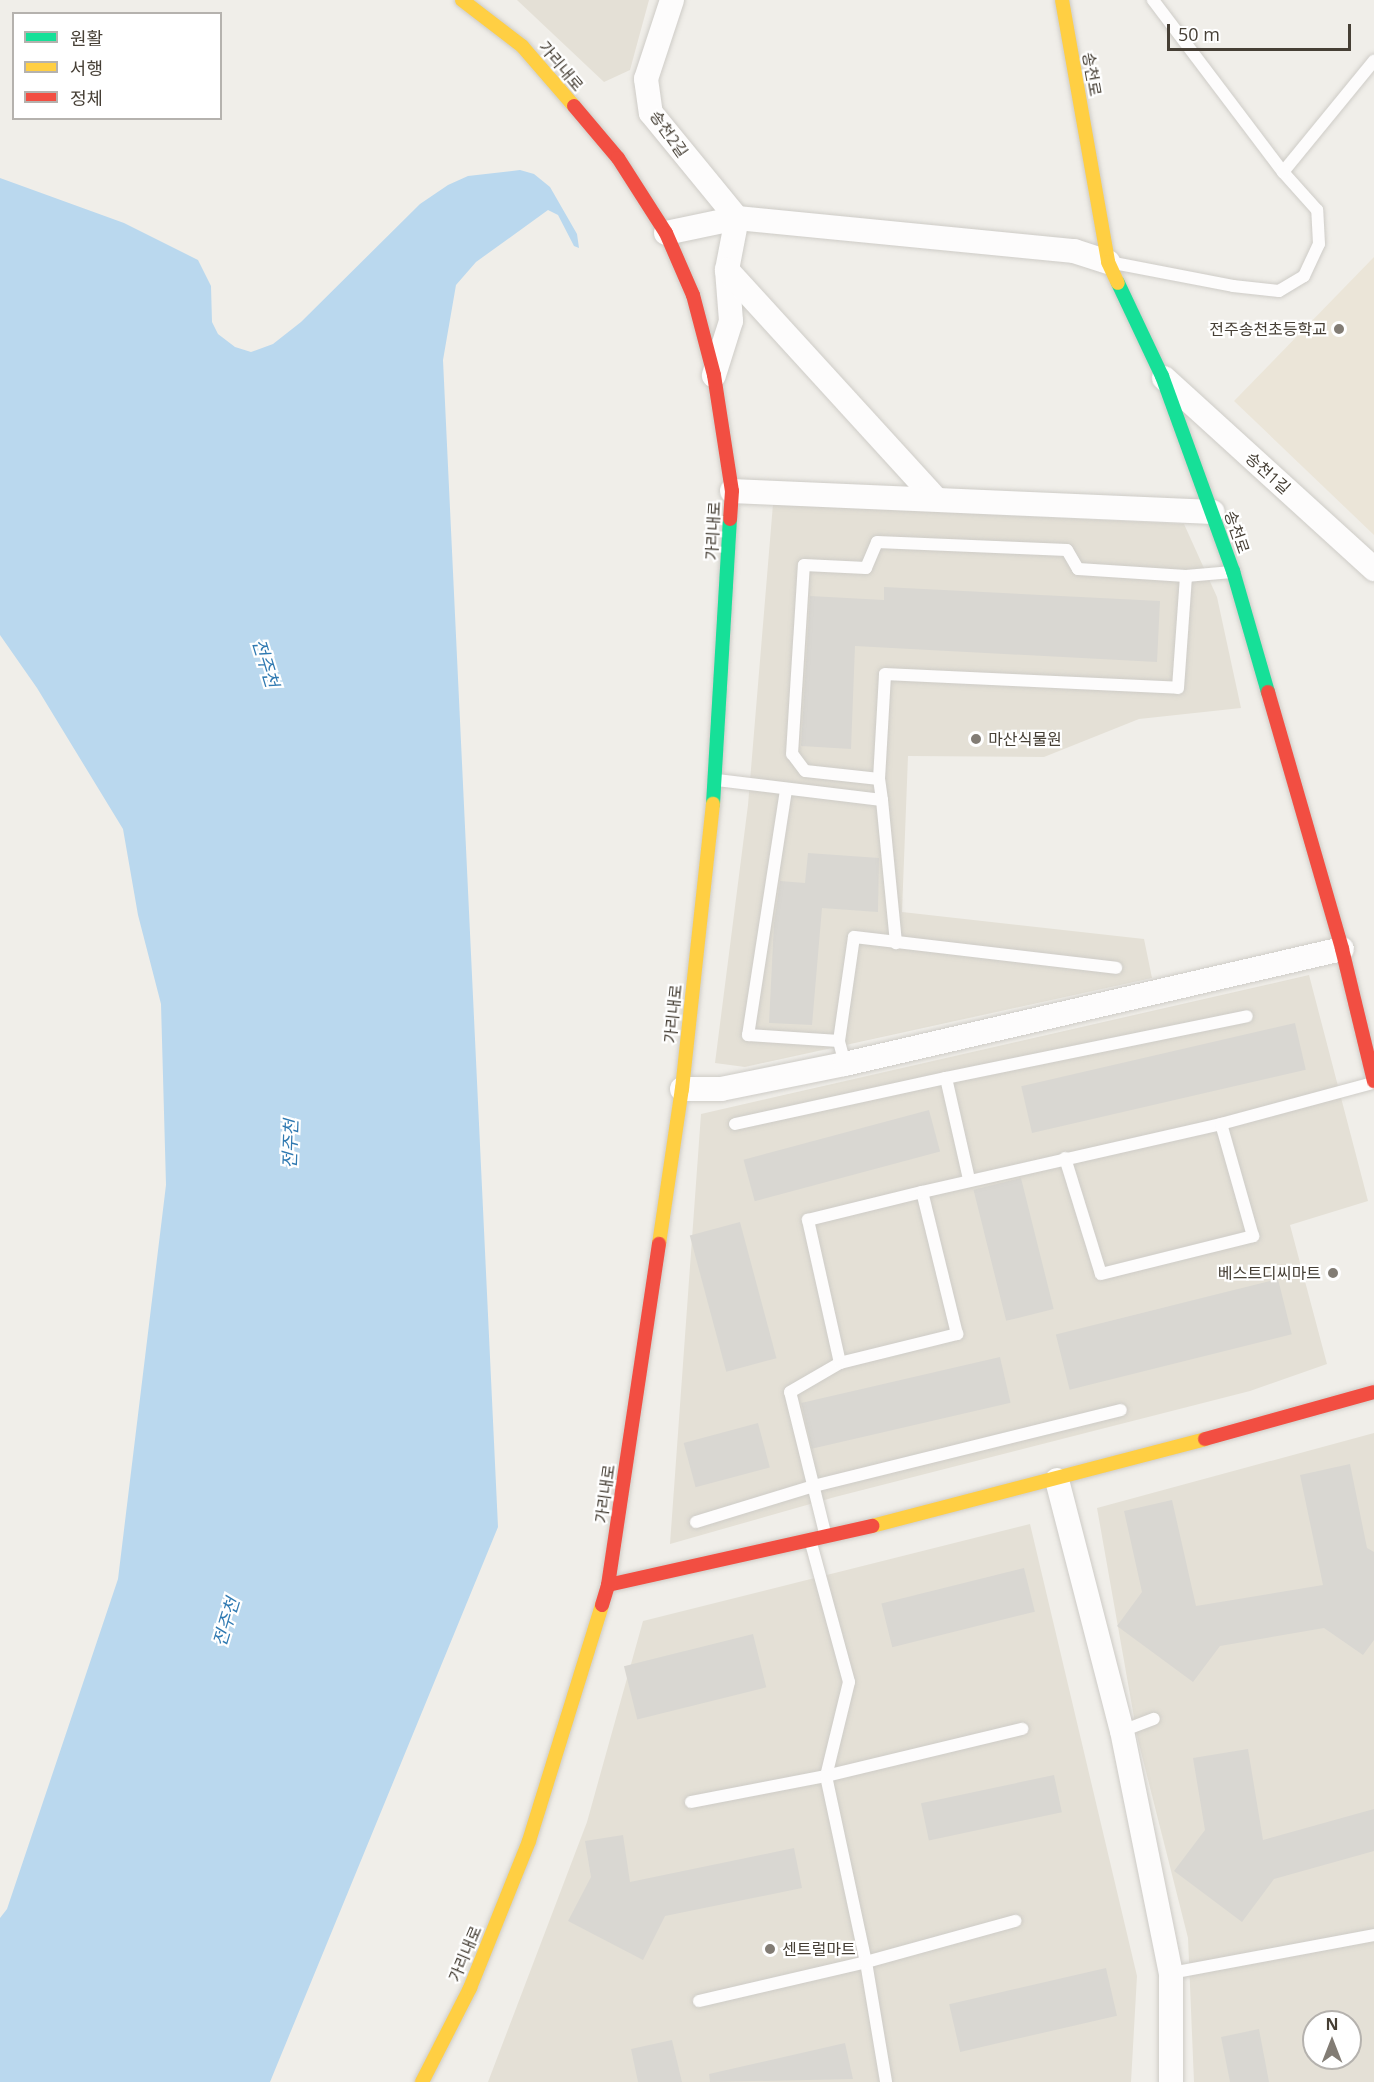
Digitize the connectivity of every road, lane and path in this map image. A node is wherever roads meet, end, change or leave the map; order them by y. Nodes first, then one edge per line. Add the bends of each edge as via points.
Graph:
1 (462, 0) edge
2 (672, 0) edge
3 (1062, 0) edge
4 (1153, 0) edge
5 (1374, 62) edge
6 (1283, 172) junction
7 (737, 218) junction
8 (666, 232) junction
9 (1108, 262) junction
10 (727, 270) junction
11 (714, 375) junction
12 (1162, 376) junction
13 (732, 491) junction
14 (934, 498) junction
15 (1213, 512) junction
16 (1374, 569) edge
17 (1233, 572) junction
18 (1186, 576) junction
19 (879, 779) junction
20 (716, 780) junction
21 (786, 790) junction
22 (882, 800) junction
23 (896, 943) junction
24 (1342, 949) junction
25 (1116, 968) dead end
26 (1247, 1016) dead end
27 (842, 1052) junction
28 (946, 1078) junction
29 (1374, 1082) edge
30 (681, 1089) junction
31 (735, 1124) dead end
32 (1221, 1124) junction
33 (1065, 1158) junction
34 (969, 1179) junction
35 (922, 1192) junction
36 (840, 1363) junction
37 (1374, 1392) edge
38 (1121, 1410) dead end
39 (1057, 1480) junction
40 (814, 1486) junction
41 (696, 1522) dead end
42 (826, 1538) junction
43 (810, 1542) junction
44 (608, 1586) junction
45 (1154, 1719) dead end
46 (1022, 1729) dead end
47 (1122, 1731) junction
48 (826, 1776) junction
49 (690, 1802) dead end
50 (1015, 1921) dead end
51 (1374, 1935) edge
52 (866, 1962) junction
53 (1171, 1973) junction
54 (699, 2001) dead end
55 (422, 2082) edge
56 (886, 2082) edge
57 (1171, 2082) edge

1 - 8 street, 가리내로 via 522,46 618,158
2 - 7 street, 송천2길 via 646,79 651,113
3 - 9 street, 송천로
4 - 6 lane
5 - 6 lane
6 - 9 lane via 1317,210 1319,244 1304,276 1279,291
7 - 8 street
7 - 9 street via 1074,250
7 - 10 street
8 - 11 street, 가리내로 via 693,295
9 - 12 street, 송천로
10 - 11 street via 731,321
10 - 14 street
11 - 13 street, 가리내로
12 - 15 street, 송천로
12 - 16 street, 송천1길
13 - 14 street
13 - 20 street, 가리내로
14 - 15 street
15 - 17 street, 송천로
17 - 18 lane
17 - 24 street, 송천로
18 - 19 lane via 1178,688 885,674
18 - 19 lane via 1078,569 1067,550 877,542 866,568 804,565 792,754 805,771
19 - 22 lane
20 - 21 lane
20 - 30 street, 가리내로
21 - 22 lane
21 - 27 lane via 748,1035
22 - 23 lane
23 - 25 lane
23 - 27 lane via 854,937
24 - 27 street
24 - 29 street, 송천로
26 - 28 lane
27 - 30 street via 721,1089
28 - 31 lane
28 - 34 lane
29 - 32 lane
30 - 44 street, 가리내로
32 - 33 lane
32 - 33 lane via 1253,1236 1101,1274
33 - 34 lane
34 - 35 lane
35 - 36 lane via 808,1220
35 - 36 lane via 957,1334
36 - 40 lane via 790,1392
37 - 39 street
38 - 40 lane
39 - 42 street
39 - 47 street
40 - 41 lane
40 - 42 lane
42 - 43 street
43 - 44 street
43 - 48 lane via 849,1682
44 - 55 street, 가리내로 via 529,1841 470,1988
45 - 47 lane
46 - 48 lane
47 - 53 street
48 - 49 lane
48 - 52 lane
50 - 52 lane
51 - 53 lane
52 - 54 lane
52 - 56 lane
53 - 57 street

